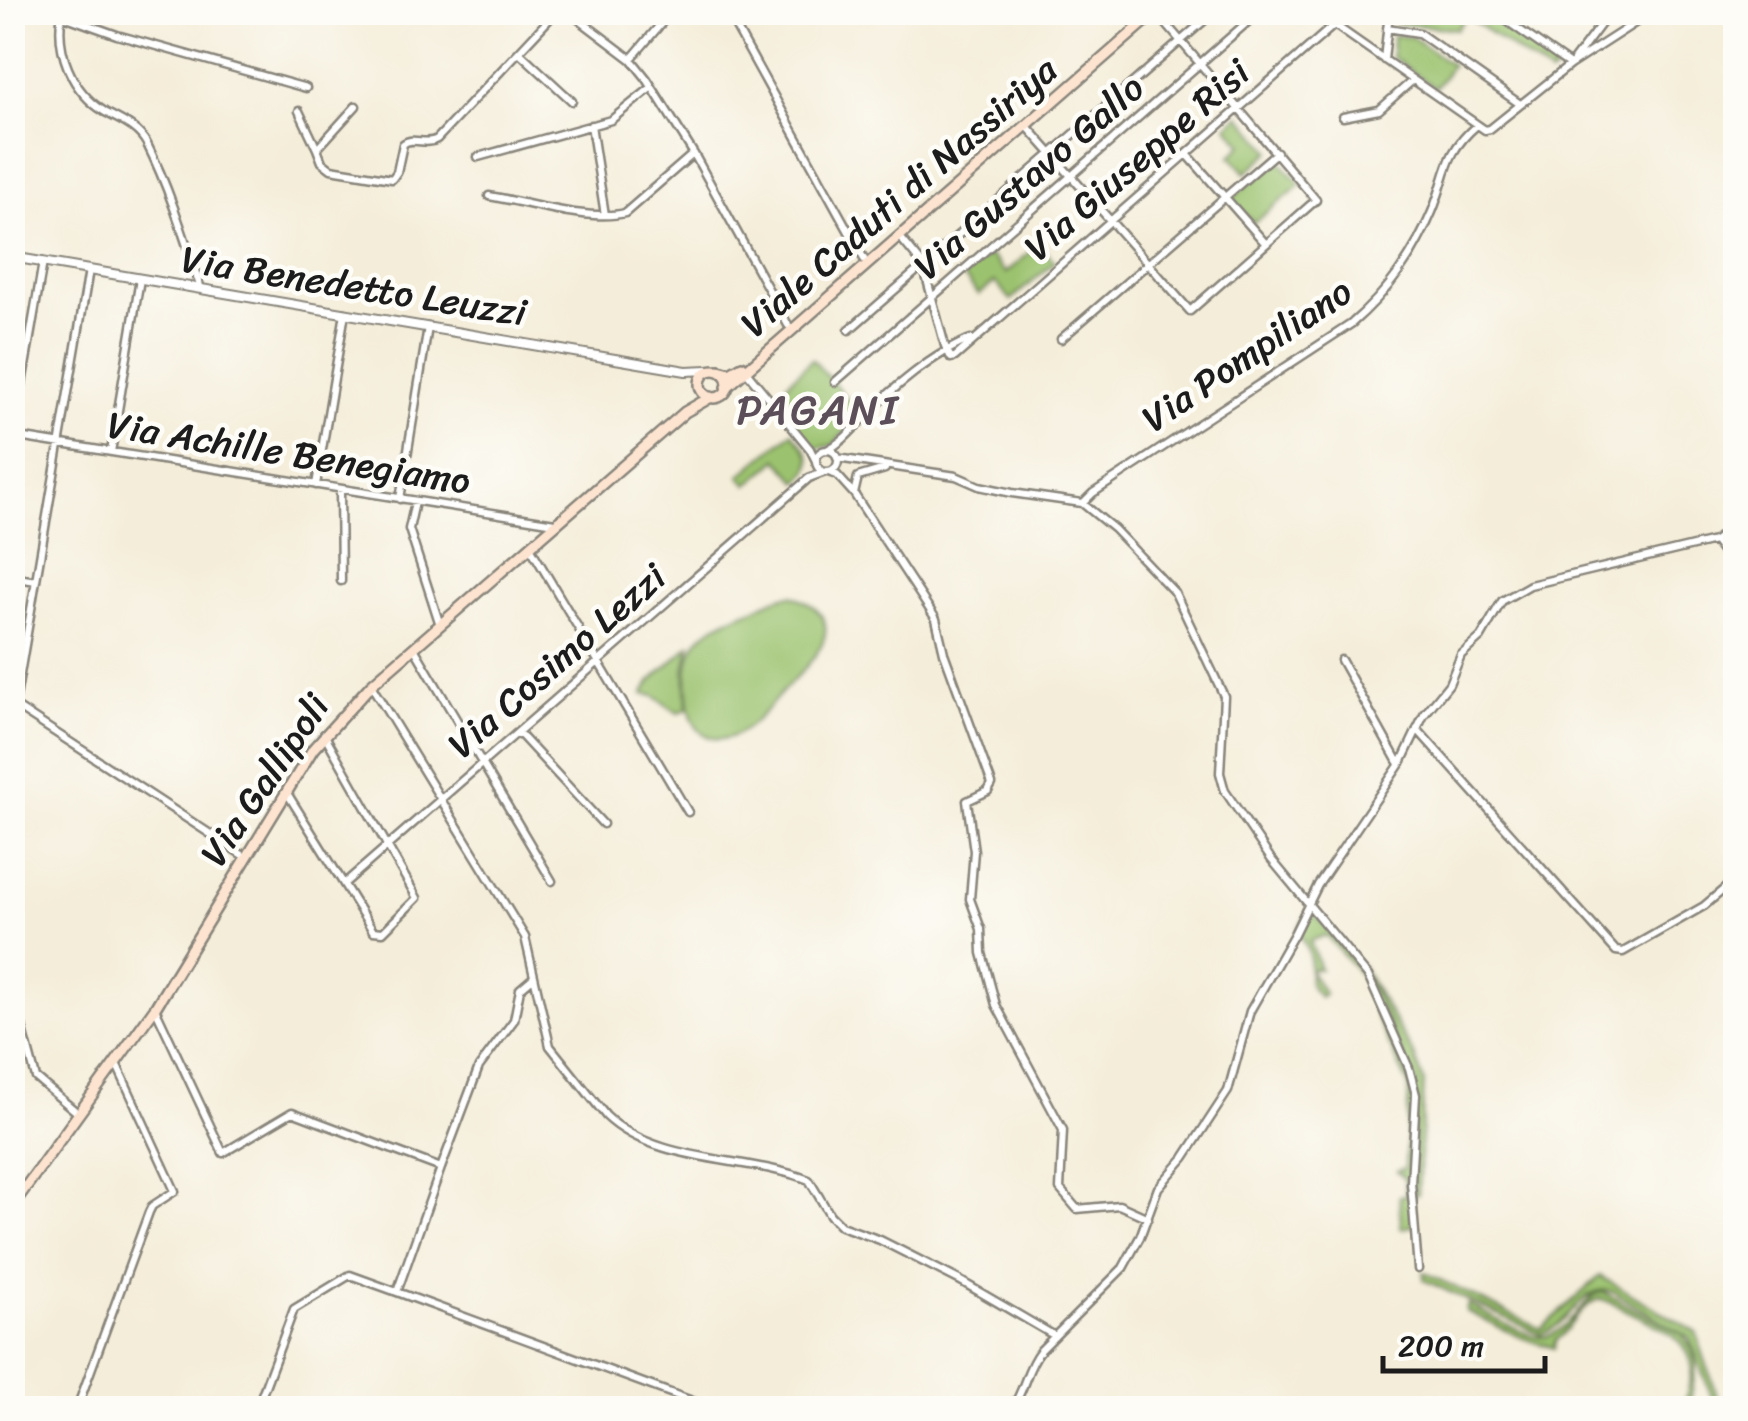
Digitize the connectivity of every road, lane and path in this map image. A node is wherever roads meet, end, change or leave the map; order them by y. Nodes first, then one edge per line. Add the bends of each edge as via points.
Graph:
1 (556, 12) edge
2 (569, 12) edge
3 (670, 12) edge
4 (1147, 12) edge
5 (1156, 12) edge
6 (1214, 12) edge
7 (1259, 12) edge
8 (1316, 12) edge
9 (1388, 12) edge
10 (1494, 12) edge
11 (1610, 12) edge
12 (1652, 12) edge
13 (62, 14) edge
14 (733, 22) dead end
15 (1334, 25) junction
16 (1387, 28) junction
17 (1180, 41) junction
18 (518, 52) junction
19 (631, 59) junction
20 (1384, 60) junction
21 (1200, 64) junction
22 (1570, 65) junction
23 (1413, 80) junction
24 (652, 87) junction
25 (306, 88) dead end
26 (572, 101) dead end
27 (1520, 104) junction
28 (356, 106) dead end
29 (1238, 108) junction
30 (299, 111) dead end
31 (1343, 117) dead end
32 (591, 125) junction
33 (1026, 125) junction
34 (1477, 125) junction
35 (317, 149) junction
36 (1277, 152) junction
37 (694, 154) junction
38 (1051, 154) junction
39 (1188, 154) junction
40 (478, 157) dead end
41 (1071, 176) junction
42 (489, 196) dead end
43 (1225, 198) junction
44 (606, 215) junction
45 (1110, 220) junction
46 (899, 236) junction
47 (1266, 244) junction
48 (12, 258) edge
49 (864, 259) junction
50 (42, 262) junction
51 (1149, 264) junction
52 (923, 265) junction
53 (89, 270) junction
54 (140, 278) junction
55 (201, 289) junction
56 (933, 298) junction
57 (345, 313) junction
58 (788, 325) junction
59 (428, 326) junction
60 (848, 330) dead end
61 (976, 337) junction
62 (1061, 339) dead end
63 (946, 348) junction
64 (714, 370) junction
65 (745, 370) junction
66 (686, 372) junction
67 (835, 382) dead end
68 (700, 384) junction
69 (727, 387) junction
70 (711, 397) junction
71 (684, 412) junction
72 (13, 438) edge
73 (842, 441) junction
74 (59, 443) junction
75 (828, 450) junction
76 (112, 452) junction
77 (817, 459) junction
78 (836, 460) junction
79 (852, 461) junction
80 (891, 468) junction
81 (826, 472) junction
82 (840, 479) junction
83 (804, 482) junction
84 (316, 486) junction
85 (340, 490) junction
86 (854, 494) junction
87 (400, 500) junction
88 (415, 502) junction
89 (1082, 503) junction
90 (557, 524) junction
91 (1736, 524) edge
92 (1714, 541) junction
93 (530, 547) junction
94 (1735, 564) edge
95 (12, 577) edge
96 (36, 581) junction
97 (341, 582) dead end
98 (440, 626) junction
99 (12, 643) edge
100 (25, 645) junction
101 (414, 648) junction
102 (1341, 660) dead end
103 (598, 661) junction
104 (371, 684) junction
105 (15, 706) edge
106 (12, 721) edge
107 (1417, 729) junction
108 (518, 732) junction
109 (324, 734) junction
110 (482, 763) junction
111 (1399, 765) junction
112 (286, 792) junction
113 (440, 800) junction
114 (688, 812) dead end
115 (604, 824) dead end
116 (388, 845) junction
117 (247, 858) junction
118 (1285, 876) junction
119 (1736, 878) edge
120 (552, 881) dead end
121 (346, 882) junction
122 (1318, 885) junction
123 (1308, 903) junction
124 (534, 978) junction
125 (12, 990) edge
126 (154, 1008) junction
127 (116, 1062) junction
128 (79, 1114) junction
129 (441, 1168) junction
130 (12, 1206) edge
131 (1148, 1218) junction
132 (1418, 1270) dead end
133 (397, 1292) junction
134 (1055, 1336) junction
135 (77, 1408) edge
136 (257, 1408) edge
137 (711, 1408) edge
138 (1012, 1408) edge

1 - 18 street
2 - 19 street
3 - 19 street
4 - 49 main road, Viale Caduti di Nassiriya
5 - 17 street
5 - 33 main road, Viale Caduti di Nassiriya
6 - 17 street
7 - 21 street, Via Gustavo Gallo
8 - 15 street
9 - 16 street
10 - 22 street
11 - 22 street, Via Pompiliano
12 - 22 street, Via Pompiliano
13 - 25 street
13 - 55 street via 63,60 88,98 146,142
14 - 49 street
15 - 20 street
15 - 29 street, Via Giuseppe Risi
16 - 20 street
16 - 27 street via 1418,33
17 - 21 street
17 - 38 street
18 - 26 street
18 - 35 street via 437,139 403,144 392,179 331,169
19 - 24 street
20 - 23 street
21 - 29 street
21 - 41 street, Via Gustavo Gallo
22 - 27 street, Via Pompiliano
23 - 31 street via 1379,110
23 - 34 street
24 - 32 street via 611,120
24 - 37 street
27 - 34 street, Via Pompiliano via 1490,129
28 - 35 street
29 - 36 street
29 - 39 street, Via Giuseppe Risi
30 - 35 street
32 - 40 street
32 - 44 street
33 - 38 street
33 - 46 main road, Viale Caduti di Nassiriya
34 - 89 street, Via Pompiliano via 1452,152 1413,252 1370,308
36 - 43 street
36 - 47 street via 1315,195
37 - 44 street via 625,213
37 - 58 street
38 - 41 street
38 - 52 street
39 - 43 street
39 - 45 street, Via Giuseppe Risi
41 - 45 street
41 - 56 street, Via Gustavo Gallo
42 - 44 street
43 - 47 street
43 - 51 street
45 - 51 street
45 - 61 street, Via Giuseppe Risi
46 - 52 street
46 - 65 main road, Viale Caduti di Nassiriya
47 - 51 street via 1190,311
48 - 50 street, Via Benedetto Leuzzi
49 - 58 main road, Viale Caduti di Nassiriya
50 - 53 street, Via Benedetto Leuzzi
50 - 72 street
51 - 62 street
52 - 56 street
52 - 60 street
53 - 54 street, Via Benedetto Leuzzi
53 - 74 street
54 - 55 street, Via Benedetto Leuzzi
54 - 76 street
55 - 57 street, Via Benedetto Leuzzi
56 - 63 street
56 - 67 street, Via Gustavo Gallo
57 - 59 street, Via Benedetto Leuzzi
57 - 84 street
58 - 64 main road, Viale Caduti di Nassiriya via 738,369
59 - 66 street, Via Benedetto Leuzzi
59 - 87 street
61 - 63 street, Via Giuseppe Risi
61 - 63 street, Via Giuseppe Risi via 951,358
63 - 73 street, Via Giuseppe Risi
64 - 66 street, Via Benedetto Leuzzi
64 - 68 main road, Via Gallipoli
64 - 69 main road via 726,377
65 - 69 main road, Viale Caduti di Nassiriya
65 - 77 street
66 - 68 street, Via Benedetto Leuzzi
68 - 70 main road
68 - 71 main road, Via Gallipoli
69 - 70 main road, Via Gallipoli
70 - 71 main road, Via Gallipoli
71 - 90 main road, Via Gallipoli
72 - 74 street, Via Achille Benegiamo
73 - 75 street, Via Giuseppe Risi
73 - 78 street, Via Giuseppe Risi
74 - 76 street, Via Achille Benegiamo
74 - 96 street
75 - 77 street, Via Giuseppe Risi
75 - 78 street
76 - 84 street, Via Achille Benegiamo
77 - 81 street
77 - 83 street, Via Cosimo Lezzi
78 - 79 street, Via Cosimo Lezzi
78 - 81 street, Via Cosimo Lezzi
79 - 80 street
79 - 82 street
80 - 86 street via 858,478
80 - 89 street
81 - 82 street
81 - 83 street, Via Cosimo Lezzi
82 - 86 street
83 - 103 street, Via Cosimo Lezzi
84 - 85 street, Via Achille Benegiamo
85 - 87 street, Via Achille Benegiamo
85 - 97 street
86 - 131 street via 936,619 992,784 967,801 974,850 970,899 996,1005 1062,1130 1060,1189 1077,1209 1119,1205
87 - 88 street, Via Achille Benegiamo
88 - 90 street, Via Achille Benegiamo
88 - 98 street via 409,529
89 - 118 street via 1175,593 1224,696 1221,781
90 - 93 main road, Via Gallipoli
91 - 92 street
92 - 94 street
92 - 107 street via 1510,594 1461,656
93 - 98 main road, Via Gallipoli
93 - 103 street
95 - 96 street
96 - 100 street
98 - 101 main road, Via Gallipoli
99 - 100 street
100 - 105 street
101 - 104 main road, Via Gallipoli
101 - 110 street
102 - 111 street
103 - 108 street, Via Cosimo Lezzi
103 - 114 street
104 - 109 main road, Via Gallipoli
104 - 113 street
105 - 106 street
105 - 117 street
107 - 111 street
107 - 119 street via 1616,951 1704,906
108 - 110 street, Via Cosimo Lezzi
108 - 115 street
109 - 112 main road, Via Gallipoli
109 - 116 street
110 - 113 street, Via Cosimo Lezzi
110 - 120 street
111 - 122 street
112 - 117 main road, Via Gallipoli
112 - 121 street
113 - 116 street, Via Cosimo Lezzi
113 - 124 street via 526,938
116 - 121 street, Via Cosimo Lezzi
116 - 121 street via 417,898 384,932 378,934
117 - 126 main road, Via Gallipoli
118 - 122 street via 1304,888
118 - 123 street
122 - 123 street
123 - 131 street via 1250,1011 1221,1104 1158,1188
123 - 132 street via 1368,976 1415,1085 1411,1184
124 - 129 street via 520,989 514,1020 479,1067
124 - 134 street via 550,1046 616,1125 676,1149 809,1180 841,1226 959,1280
125 - 128 street via 36,1078
126 - 127 main road, Via Gallipoli
126 - 129 street via 223,1153 292,1112
127 - 128 main road, Via Gallipoli
127 - 135 street via 174,1191 152,1206
128 - 130 main road, Via Gallipoli
129 - 133 street
131 - 134 street via 1122,1270
133 - 136 street via 350,1276 294,1309
133 - 137 street
134 - 138 street via 1032,1361

